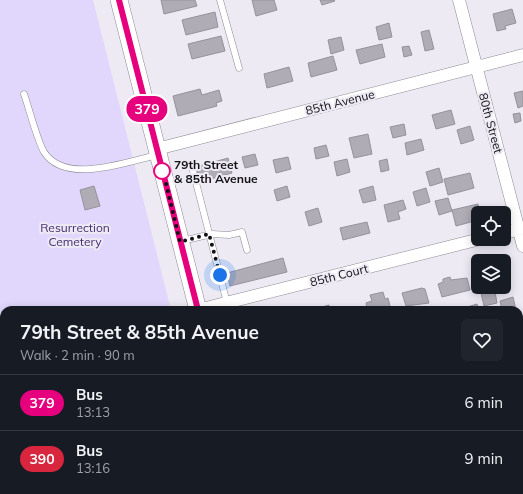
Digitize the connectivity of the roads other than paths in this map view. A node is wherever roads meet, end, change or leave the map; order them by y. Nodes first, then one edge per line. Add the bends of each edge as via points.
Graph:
1 (119, 0) edge
2 (220, 0) edge
3 (459, 0) edge
4 (523, 55) edge
5 (476, 67) junction
6 (239, 68) dead end
7 (24, 94) dead end
8 (158, 152) junction
9 (192, 167) dead end
10 (521, 229) edge
11 (511, 231) edge
12 (209, 234) junction
13 (471, 241) edge
14 (180, 242) junction
15 (523, 246) edge
16 (248, 250) dead end
17 (227, 303) junction
18 (197, 306) edge
19 (215, 306) edge

1 - 8 main road
2 - 6 lane
3 - 5 street, 80th Street
4 - 5 street, 85th Avenue
5 - 8 street, 85th Avenue
5 - 10 street, 80th Street
7 - 8 lane via 44,152 54,163 72,170 94,169
8 - 14 main road
9 - 12 lane
10 - 11 street
10 - 15 street, 80th Street
12 - 14 lane
12 - 16 lane via 229,235 242,232
12 - 17 lane
13 - 17 street, 85th Court
14 - 18 main road
17 - 19 street, 85th Court

